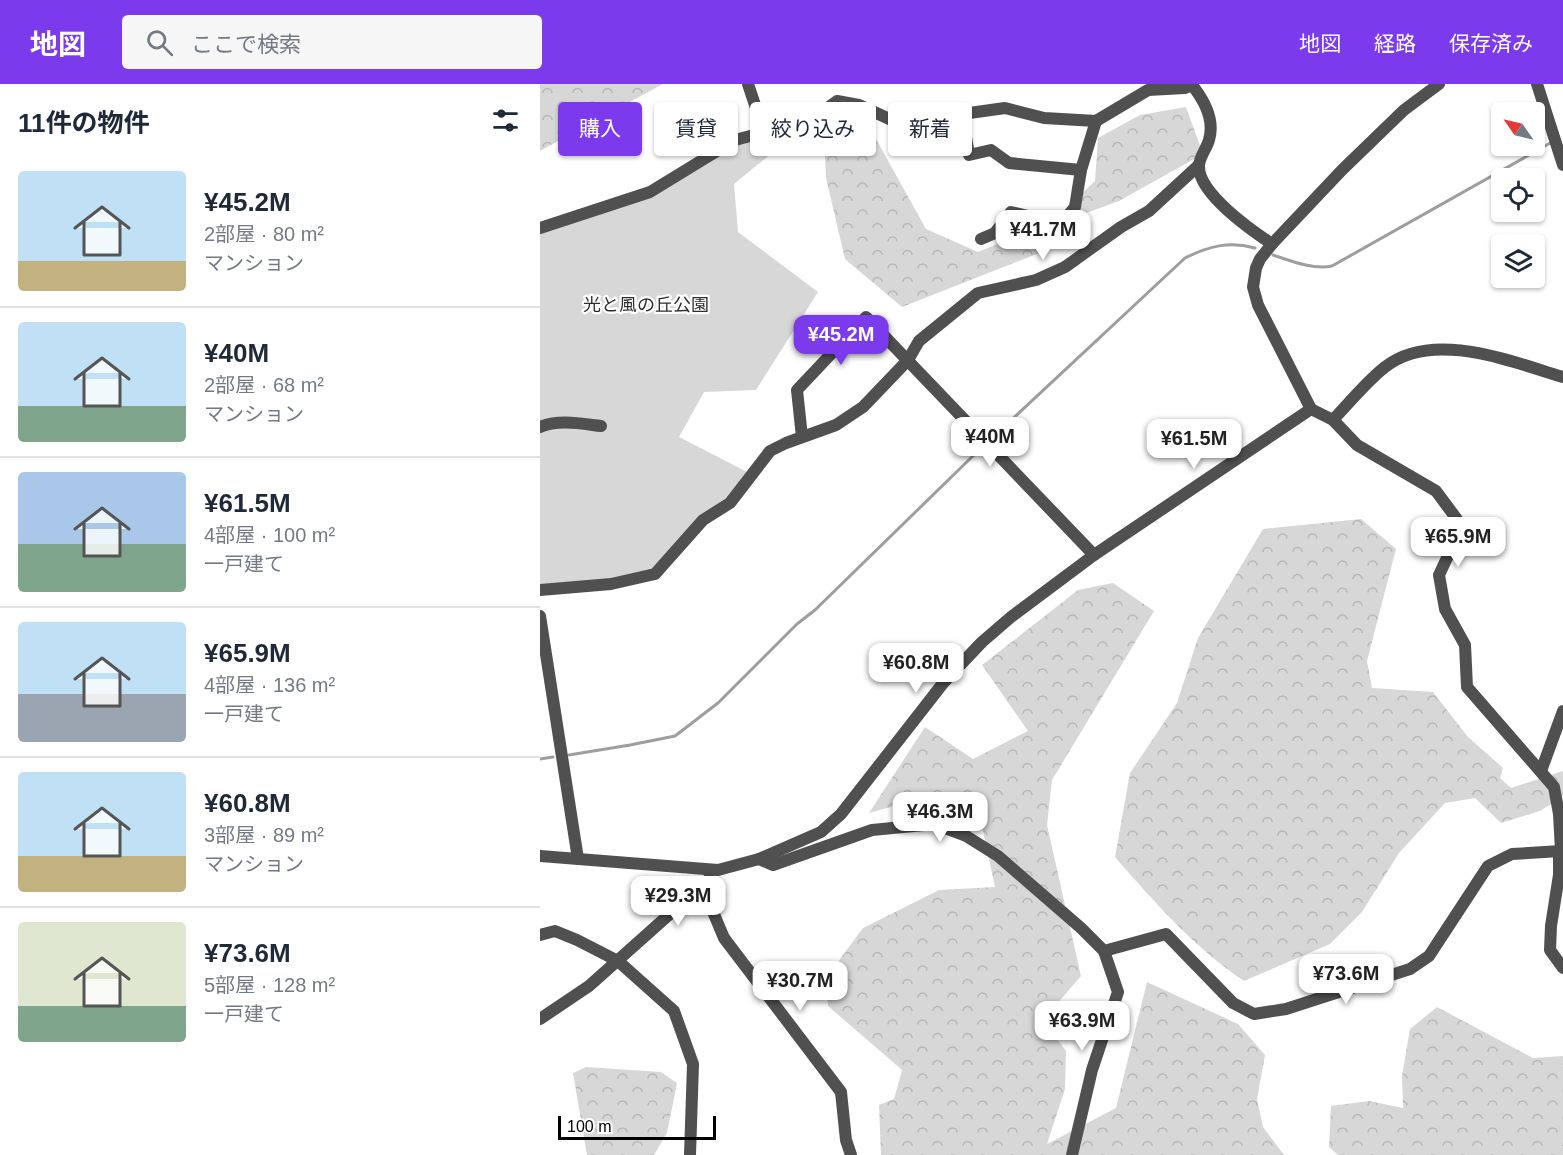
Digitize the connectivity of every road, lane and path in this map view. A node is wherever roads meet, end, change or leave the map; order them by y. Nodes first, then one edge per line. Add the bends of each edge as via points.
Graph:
1 (748, 84) edge
2 (1439, 84) edge
3 (1537, 84) edge
4 (1192, 85) edge
5 (754, 102) edge
6 (972, 113) edge
7 (1096, 121) junction
8 (750, 136) edge
9 (972, 153) edge
10 (1561, 159) edge
11 (1199, 165) junction
12 (1081, 170) junction
13 (540, 228) edge
14 (981, 239) dead end
15 (1272, 244) junction
16 (908, 360) junction
17 (1563, 377) edge
18 (1311, 409) junction
19 (1333, 420) junction
20 (601, 426) dead end
21 (540, 427) edge
22 (802, 437) junction
23 (1094, 555) junction
24 (540, 590) edge
25 (540, 616) edge
26 (1563, 711) edge
27 (1541, 771) junction
28 (1561, 851) junction
29 (540, 856) edge
30 (578, 859) junction
31 (759, 859) junction
32 (718, 870) junction
33 (705, 882) junction
34 (540, 935) edge
35 (1104, 951) junction
36 (618, 961) junction
37 (1563, 968) edge
38 (540, 1019) edge
39 (690, 1155) edge
40 (851, 1155) edge
41 (1072, 1155) edge

1 - 5 street
2 - 15 street via 1397,117
3 - 10 street
4 - 7 street via 1148,90
4 - 11 street via 1209,112 1210,138
6 - 7 street via 1005,108 1044,118
7 - 12 street
8 - 13 street via 735,140 650,192
9 - 12 street via 991,150 1009,164
11 - 15 street via 1204,184 1215,197
11 - 16 street via 1149,211 1065,267 1036,280 978,293 919,341
12 - 14 street via 1075,207 1061,224 1011,212 995,233
15 - 18 street via 1256,268 1253,287 1258,305
16 - 22 street via 863,407 836,425
16 - 22 street via 866,317 797,390
16 - 23 street
17 - 19 street via 1475,351 1440,349 1406,355 1385,366
18 - 19 street
18 - 23 street
19 - 27 street via 1358,445 1436,491 1460,522 1439,574 1445,609 1465,645 1467,687
20 - 21 street via 574,423
22 - 24 street via 770,451 730,503 703,520 656,574 612,584
23 - 31 street via 982,642 944,682 828,826
25 - 30 street
26 - 27 street
27 - 28 street via 1554,787
28 - 35 street via 1512,854 1488,866 1429,956 1410,969 1286,1009 1254,1014 1233,1004 1166,934
28 - 37 street via 1550,950
29 - 30 street
30 - 32 street
31 - 32 street
31 - 35 street via 773,865 872,830 934,824 966,836 998,856
32 - 33 street
33 - 36 street
33 - 40 street via 724,938 842,1092
34 - 36 street via 555,932
35 - 41 street via 1118,992 1092,1070
36 - 38 street
36 - 39 street via 674,1011 693,1064

